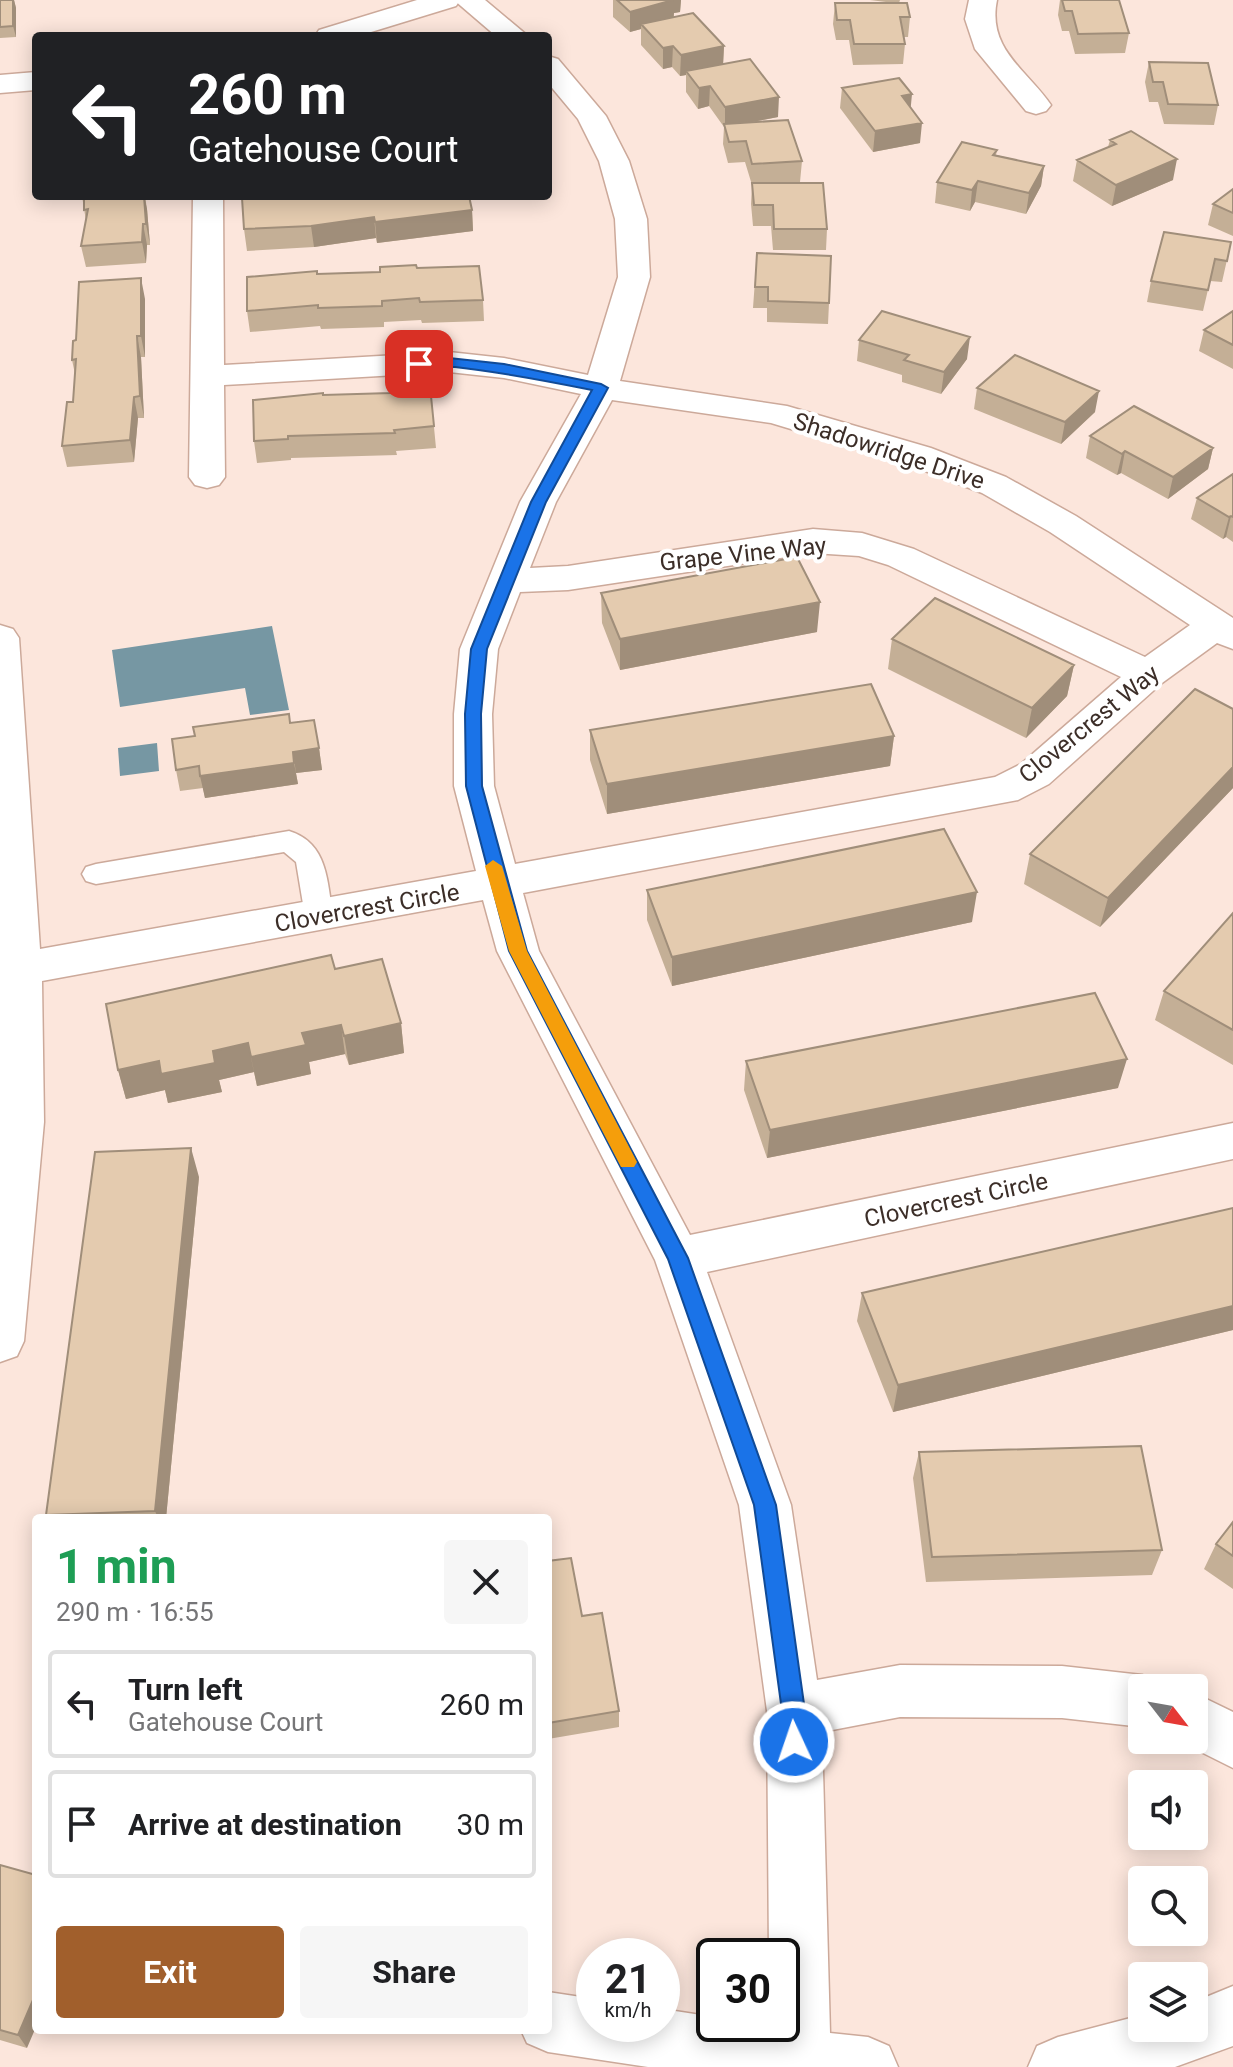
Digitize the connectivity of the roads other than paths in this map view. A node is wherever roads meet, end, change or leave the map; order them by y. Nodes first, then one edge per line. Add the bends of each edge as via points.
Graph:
1 (446, 0) edge
2 (468, 0) edge
3 (983, 0) edge
4 (342, 32) edge
5 (509, 32) edge
6 (552, 70) edge
7 (32, 81) edge
8 (0, 84) edge
9 (1036, 105) dead end
10 (208, 200) edge
11 (209, 376) junction
12 (601, 388) junction
13 (207, 477) dead end
14 (505, 581) junction
15 (1225, 630) edge
16 (0, 638) edge
17 (1148, 674) junction
18 (950, 800) joint
19 (96, 874) dead end
20 (498, 884) junction
21 (319, 916) junction
22 (20, 969) junction
23 (1233, 1141) edge
24 (678, 1258) junction
25 (0, 1341) edge
26 (1128, 1699) edge
27 (794, 1711) junction
28 (1208, 1728) edge
29 (1233, 1741) edge
30 (1233, 2016) edge
31 (552, 2023) edge
32 (801, 2064) edge
33 (868, 2067) edge
34 (1058, 2067) edge

1 - 4 street
2 - 5 street
3 - 9 street via 979,19 989,49
6 - 12 street via 591,116 614,161 631,219 634,277
7 - 8 street
10 - 11 street
11 - 12 street, Shadowridge Drive via 449,362
11 - 13 street
12 - 14 street via 538,502
12 - 15 street, Shadowridge Drive via 775,413 994,485
14 - 17 street, Grape Vine Way via 568,578 813,541 862,545 901,557
14 - 20 street via 479,649 473,714 474,786
15 - 17 street, Clovercrest Way
16 - 22 street
17 - 18 street, Clovercrest Way via 1035,774 1004,790
18 - 20 street, Clovercrest Circle
19 - 21 lane via 289,841 309,857
20 - 21 street, Clovercrest Circle
20 - 24 street via 518,951
21 - 22 street, Clovercrest Circle
22 - 25 street via 21,1122
23 - 24 street, Clovercrest Circle
24 - 27 street via 765,1505
26 - 27 street via 1062,1692 900,1691
27 - 32 street
28 - 29 street
30 - 34 street via 1191,2033
31 - 32 street
32 - 33 street

